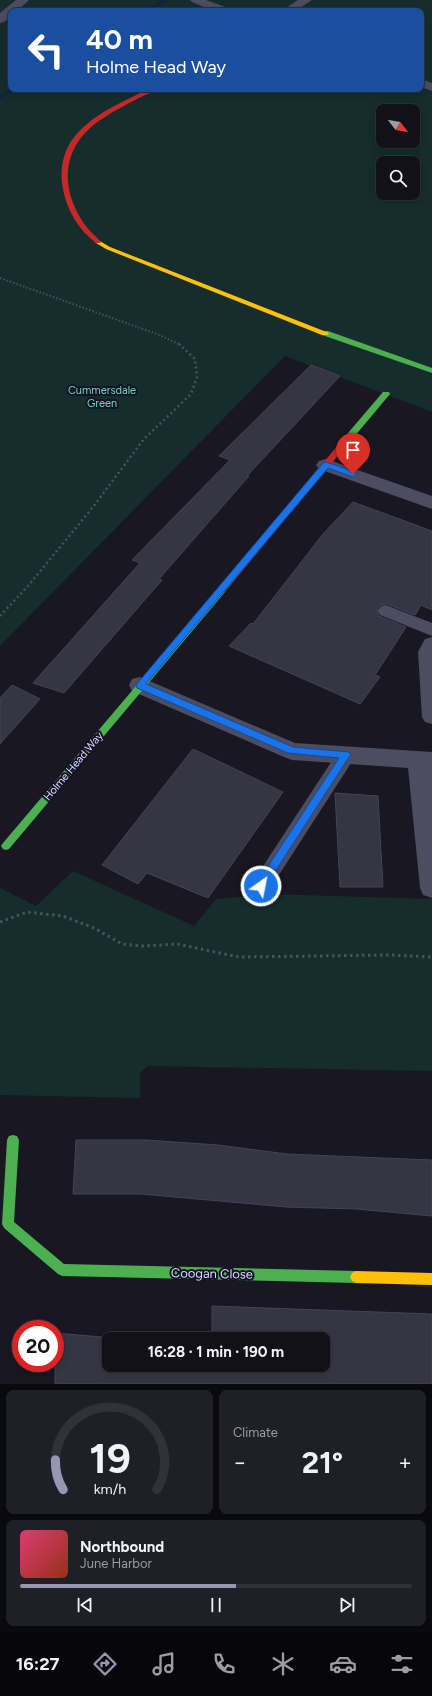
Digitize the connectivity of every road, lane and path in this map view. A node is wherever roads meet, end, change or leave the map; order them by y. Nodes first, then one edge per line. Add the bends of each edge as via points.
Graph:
1 (23, 0) edge
2 (196, 0) edge
3 (306, 0) edge
4 (13, 8) edge
5 (216, 8) edge
6 (293, 8) edge
7 (8, 12) edge
8 (0, 19) edge
9 (148, 92) edge
10 (0, 278) edge
11 (432, 371) edge
12 (386, 394) dead end
13 (326, 465) junction
14 (432, 503) edge
15 (386, 611) dead end
16 (0, 616) edge
17 (432, 630) edge
18 (432, 644) edge
19 (140, 685) junction
20 (432, 717) edge
21 (346, 755) junction
22 (426, 761) edge
23 (6, 846) dead end
24 (261, 886) dead end
25 (432, 888) edge
26 (0, 922) edge
27 (432, 956) edge
28 (14, 1140) dead end
29 (4, 1224) edge
30 (432, 1278) edge

1 - 4 lane
2 - 5 lane
3 - 6 lane
7 - 8 lane
9 - 11 street via 91,125 80,133 72,144 65,160 66,187 72,210 85,230 108,248 330,335
10 - 16 path via 180,344 195,359 197,377 191,394 144,439 93,507
12 - 13 street, Holme Head Way
13 - 14 street
13 - 19 street, Holme Head Way
15 - 17 lane
18 - 20 lane via 427,652
19 - 21 street via 292,751
19 - 23 street, Holme Head Way
21 - 22 street
21 - 24 lane
22 - 25 street
26 - 27 path via 28,912 63,916 94,928 122,944 177,944 239,957
28 - 29 street, Coogan Close
29 - 30 street, Coogan Close via 62,1270

